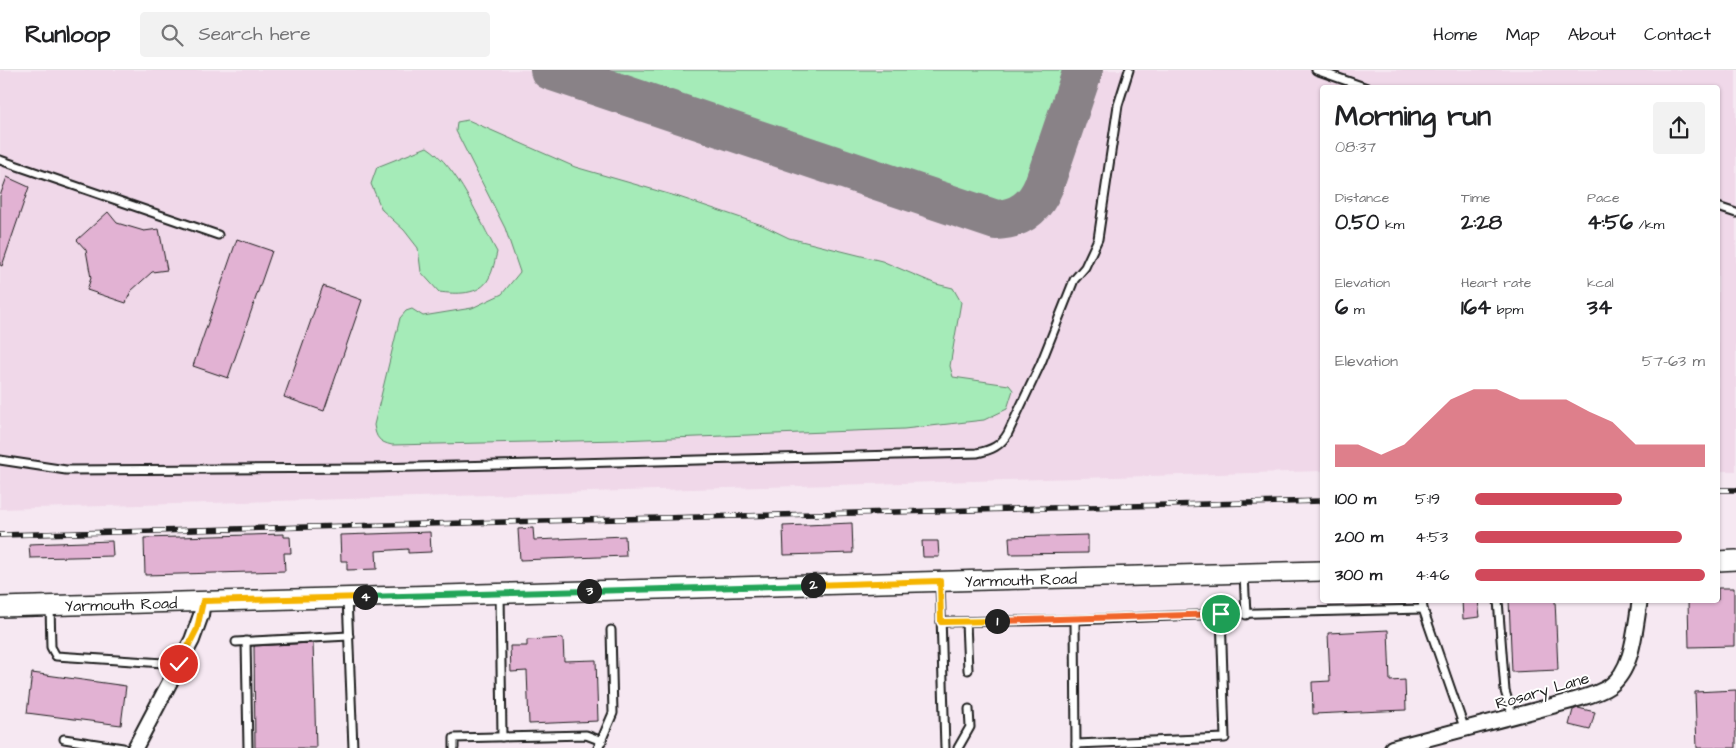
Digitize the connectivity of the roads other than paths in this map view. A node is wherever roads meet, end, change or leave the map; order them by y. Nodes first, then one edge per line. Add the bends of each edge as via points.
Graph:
1 (1129, 70) edge
2 (1316, 70) edge
3 (1358, 85) edge
4 (0, 160) edge
5 (1720, 208) edge
6 (1736, 213) edge
7 (218, 235) dead end
8 (0, 460) edge
9 (1736, 560) edge
10 (1720, 561) edge
11 (1320, 571) edge
12 (1244, 573) junction
13 (940, 581) junction
14 (500, 593) junction
15 (347, 597) junction
16 (203, 601) junction
17 (1422, 603) edge
18 (1498, 603) edge
19 (1639, 603) edge
20 (50, 606) junction
21 (0, 607) edge
22 (1423, 609) junction
23 (1221, 614) junction
24 (1246, 615) junction
25 (1075, 620) junction
26 (941, 622) junction
27 (966, 622) junction
28 (611, 630) dead end
29 (349, 636) junction
30 (246, 641) junction
31 (236, 642) dead end
32 (179, 664) junction
33 (968, 670) dead end
34 (969, 709) dead end
35 (1513, 717) junction
36 (1465, 730) junction
37 (502, 737) junction
38 (64, 739) dead end
39 (602, 741) junction
40 (1076, 746) edge
41 (123, 748) edge
42 (135, 748) edge
43 (248, 748) edge
44 (352, 748) edge
45 (454, 748) edge
46 (598, 748) edge
47 (945, 748) edge
48 (958, 748) edge
49 (1392, 748) edge

1 - 8 lane via 1118,104 1098,239 1085,267 1074,280 1041,363 1008,433 1003,441 988,450 374,468 66,470
2 - 3 lane
4 - 7 lane
5 - 6 lane
9 - 10 main road
11 - 12 main road, Yarmouth Road
12 - 13 main road, Yarmouth Road
12 - 24 lane
13 - 14 main road, Yarmouth Road
13 - 26 lane
14 - 15 main road, Yarmouth Road
14 - 37 lane
15 - 16 main road, Yarmouth Road
15 - 29 lane
16 - 20 main road, Yarmouth Road
16 - 32 street via 197,629
17 - 22 lane
18 - 35 lane via 1505,691
19 - 35 street, Rosary Lane via 1629,655 1621,675 1612,685 1596,694
20 - 21 main road, Yarmouth Road
20 - 32 lane via 52,647 56,656
22 - 24 lane
22 - 36 lane
23 - 24 lane
23 - 25 lane
23 - 40 lane via 1225,738
25 - 27 lane
25 - 40 lane
26 - 27 lane
26 - 47 lane
27 - 33 lane
28 - 39 lane via 613,713
29 - 30 lane
29 - 44 lane
30 - 31 lane
30 - 43 lane
32 - 42 street
34 - 48 lane via 970,727
35 - 36 street, Rosary Lane
36 - 49 street, Rosary Lane
37 - 39 lane via 586,735
37 - 45 lane via 454,738
38 - 41 lane
39 - 46 lane

